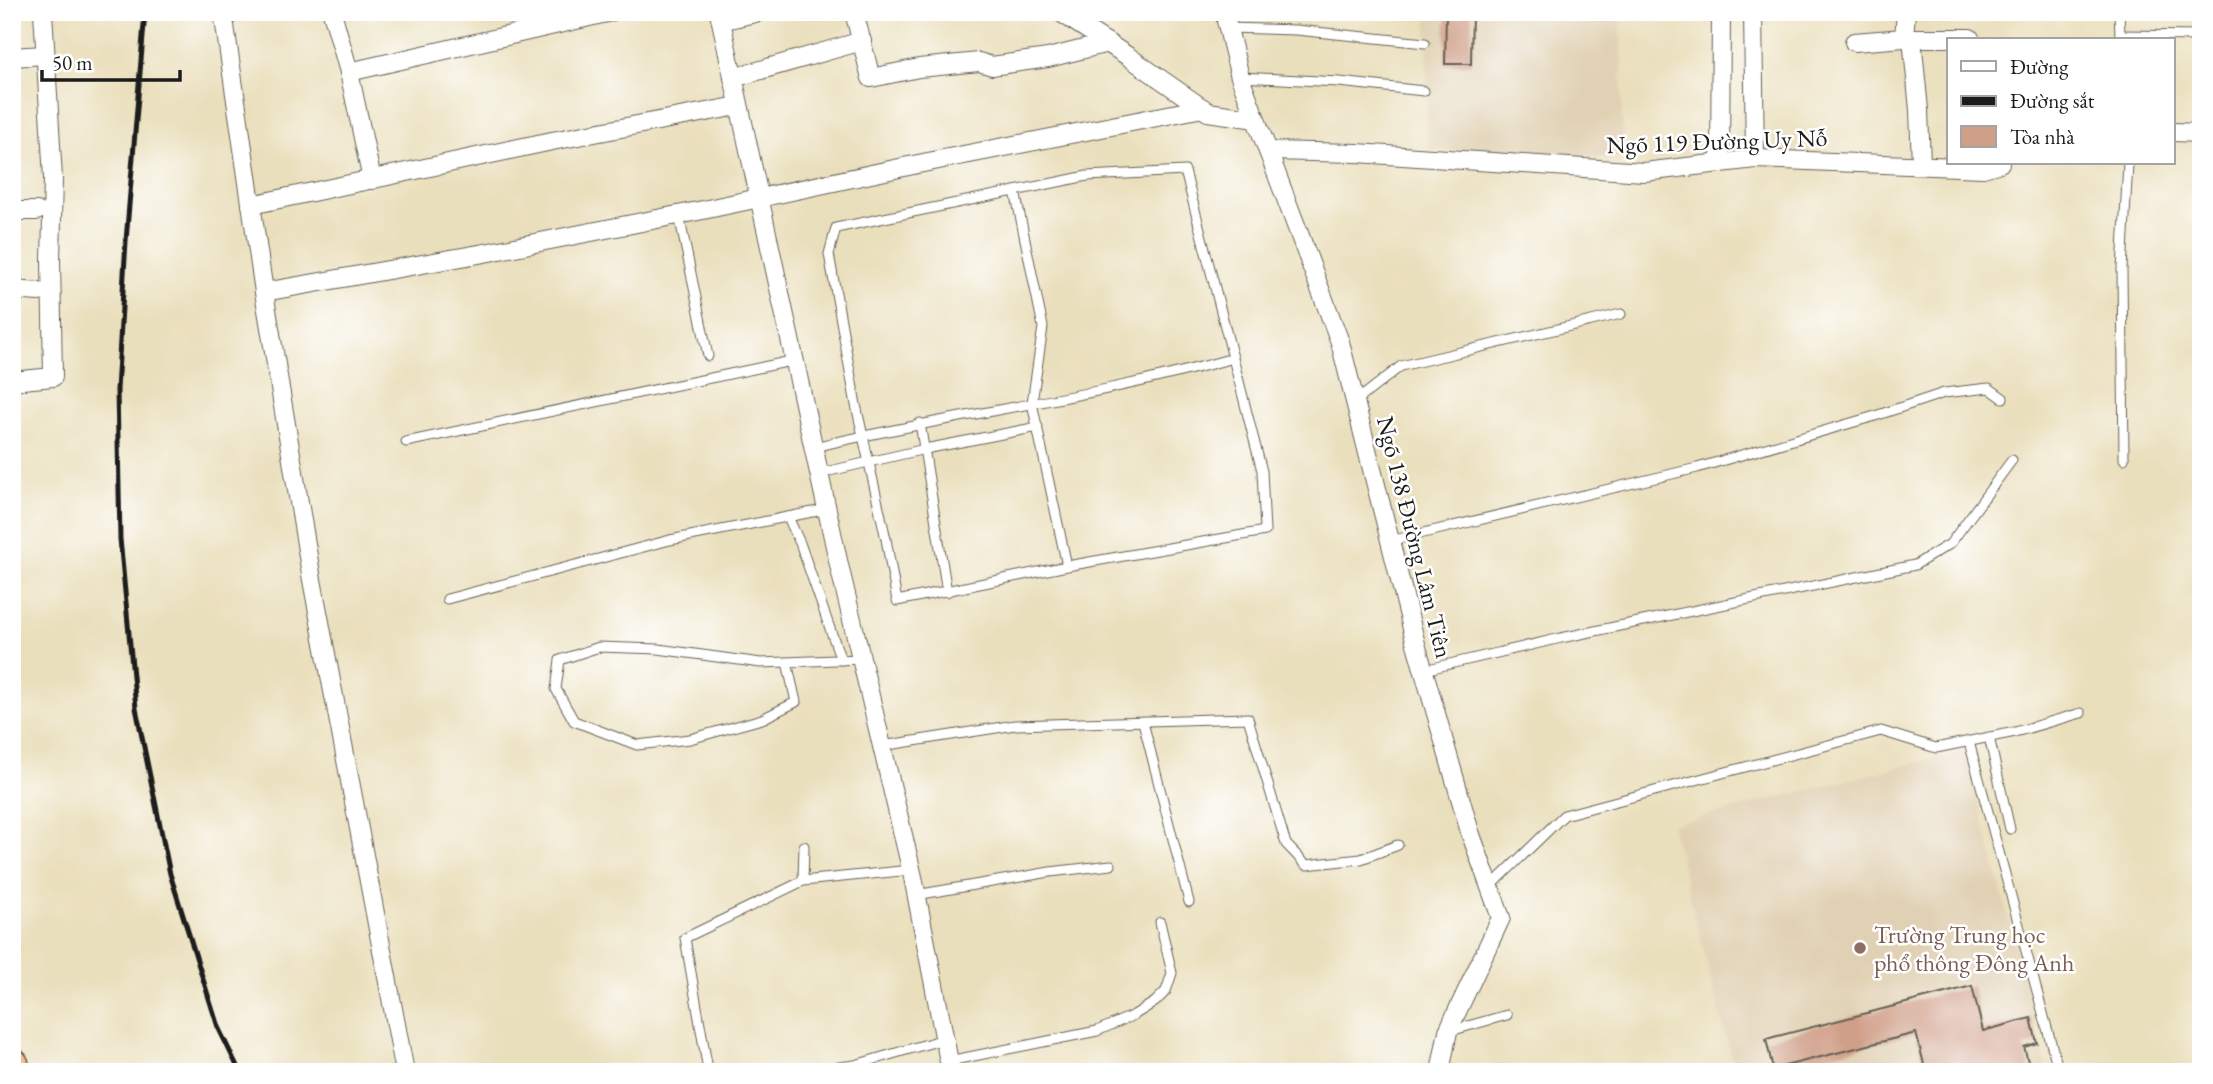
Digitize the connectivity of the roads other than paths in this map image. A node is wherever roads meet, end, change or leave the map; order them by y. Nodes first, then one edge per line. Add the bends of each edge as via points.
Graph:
1 (43, 12) edge
2 (223, 12) edge
3 (332, 12) edge
4 (611, 12) edge
5 (759, 12) edge
6 (855, 12) edge
7 (1060, 12) edge
8 (1721, 12) edge
9 (1753, 12) edge
10 (1906, 12) edge
11 (2119, 12) edge
12 (720, 16) edge
13 (1226, 20) edge
14 (2201, 36) edge
15 (1908, 38) junction
16 (1970, 38) dead end
17 (2120, 38) edge
18 (863, 41) junction
19 (1854, 42) dead end
20 (1108, 43) junction
21 (1425, 43) dead end
22 (45, 55) junction
23 (12, 57) edge
24 (349, 72) junction
25 (1240, 77) junction
26 (733, 78) junction
27 (1424, 91) dead end
28 (738, 106) junction
29 (1203, 108) junction
30 (1255, 119) junction
31 (2174, 132) edge
32 (2201, 133) edge
33 (1268, 151) junction
34 (1755, 159) junction
35 (1720, 163) junction
36 (1921, 164) junction
37 (1996, 164) edge
38 (2128, 164) edge
39 (372, 180) junction
40 (1015, 191) junction
41 (761, 197) junction
42 (251, 205) junction
43 (12, 211) edge
44 (37, 211) dead end
45 (679, 215) junction
46 (12, 290) edge
47 (39, 292) dead end
48 (264, 292) junction
49 (1621, 314) dead end
50 (708, 356) dead end
51 (1233, 358) junction
52 (796, 360) junction
53 (12, 381) edge
54 (2003, 398) dead end
55 (1355, 402) junction
56 (1032, 403) junction
57 (920, 423) junction
58 (1038, 427) junction
59 (864, 435) junction
60 (406, 442) dead end
61 (814, 447) junction
62 (925, 449) junction
63 (2124, 459) dead end
64 (2012, 460) dead end
65 (869, 463) junction
66 (821, 472) junction
67 (828, 509) junction
68 (788, 517) junction
69 (1390, 541) junction
70 (1067, 566) junction
71 (947, 592) junction
72 (447, 599) dead end
73 (862, 659) junction
74 (841, 660) junction
75 (787, 662) junction
76 (1424, 670) junction
77 (2081, 713) dead end
78 (1143, 722) junction
79 (1989, 737) junction
80 (1969, 742) junction
81 (882, 746) junction
82 (2010, 829) dead end
83 (1398, 845) dead end
84 (804, 846) dead end
85 (1111, 865) dead end
86 (911, 870) junction
87 (803, 881) junction
88 (1490, 887) junction
89 (916, 895) junction
90 (1189, 902) dead end
91 (1160, 922) dead end
92 (1507, 1015) dead end
93 (1448, 1031) junction
94 (944, 1039) junction
95 (12, 1065) edge
96 (950, 1066) edge
97 (13, 1072) edge
98 (405, 1072) edge
99 (720, 1072) edge
100 (801, 1072) edge
101 (1440, 1072) edge
102 (2059, 1072) edge

1 - 22 street
2 - 42 street
3 - 24 street
4 - 24 street
5 - 12 street
6 - 18 street
7 - 20 street
8 - 35 street
9 - 34 street
10 - 15 street
11 - 17 lane
12 - 26 street
13 - 21 lane
13 - 25 street, Ngõ 138 Đường Lâm Tiên
14 - 17 lane
15 - 16 street
15 - 19 street
15 - 36 street via 1919,110
18 - 20 street via 872,78 931,66 979,62 992,66 1048,58
18 - 26 street
20 - 29 street
22 - 23 street
22 - 53 street via 53,177 52,377
24 - 39 street
25 - 27 lane
25 - 30 street, Ngõ 138 Đường Lâm Tiên
26 - 28 street
28 - 39 street
28 - 41 street
29 - 30 street
29 - 41 street
30 - 33 street, Ngõ 138 Đường Lâm Tiên
31 - 32 street
33 - 35 street, Ngõ 119 Đường Uy Nỗ via 1644,172
33 - 55 street, Ngõ 138 Đường Lâm Tiên via 1340,342
34 - 35 street, Ngõ 119 Đường Uy Nỗ
34 - 36 street, Ngõ 119 Đường Uy Nỗ
36 - 37 street, Ngõ 119 Đường Uy Nỗ
38 - 63 lane via 2122,268
39 - 42 street
40 - 51 lane via 1087,176 1185,171
40 - 56 lane via 1043,327
40 - 59 lane via 836,228 830,254
41 - 45 street
41 - 52 street
42 - 48 street
43 - 44 street
45 - 48 street
45 - 50 lane
46 - 47 street
48 - 98 street via 312,580
49 - 55 lane via 1401,366
51 - 56 lane via 1165,378
51 - 70 lane via 1262,471 1265,531
52 - 60 lane
52 - 61 street
54 - 69 lane via 1989,388 1944,393 1697,468
55 - 69 street, Ngõ 138 Đường Lâm Tiên
56 - 57 lane
56 - 58 lane
57 - 59 lane
57 - 62 lane
58 - 62 lane
58 - 70 lane
59 - 61 lane
59 - 65 lane
61 - 66 street
62 - 65 lane
62 - 71 lane
64 - 76 lane via 1950,544 1914,565
65 - 66 lane
65 - 71 lane via 897,601
66 - 67 street
67 - 68 lane
67 - 73 street
68 - 72 lane via 670,540
68 - 74 lane
69 - 76 street, Ngõ 138 Đường Lâm Tiên
70 - 71 lane
73 - 74 lane
73 - 81 street
74 - 75 lane
75 - 75 lane via 600,647 560,660 556,689 574,721 637,745 690,738 762,719 796,702
76 - 88 street, Ngõ 138 Đường Lâm Tiên
77 - 79 lane
78 - 81 lane via 1015,725
78 - 83 lane via 1248,718 1286,845 1306,865 1361,859
78 - 90 lane
79 - 80 lane
79 - 82 lane
80 - 88 lane via 1936,748 1881,731 1564,816
80 - 102 lane
81 - 86 street
84 - 87 lane
85 - 89 lane
86 - 87 lane
86 - 89 street
87 - 99 lane via 685,938 708,1070
88 - 93 street, Ngõ 138 Đường Lâm Tiên via 1501,918
89 - 94 street
91 - 96 lane via 1172,973 1156,1002 1097,1031
92 - 93 lane
93 - 101 street, Ngõ 138 Đường Lâm Tiên
94 - 96 street
94 - 100 lane via 855,1065
95 - 97 highway

